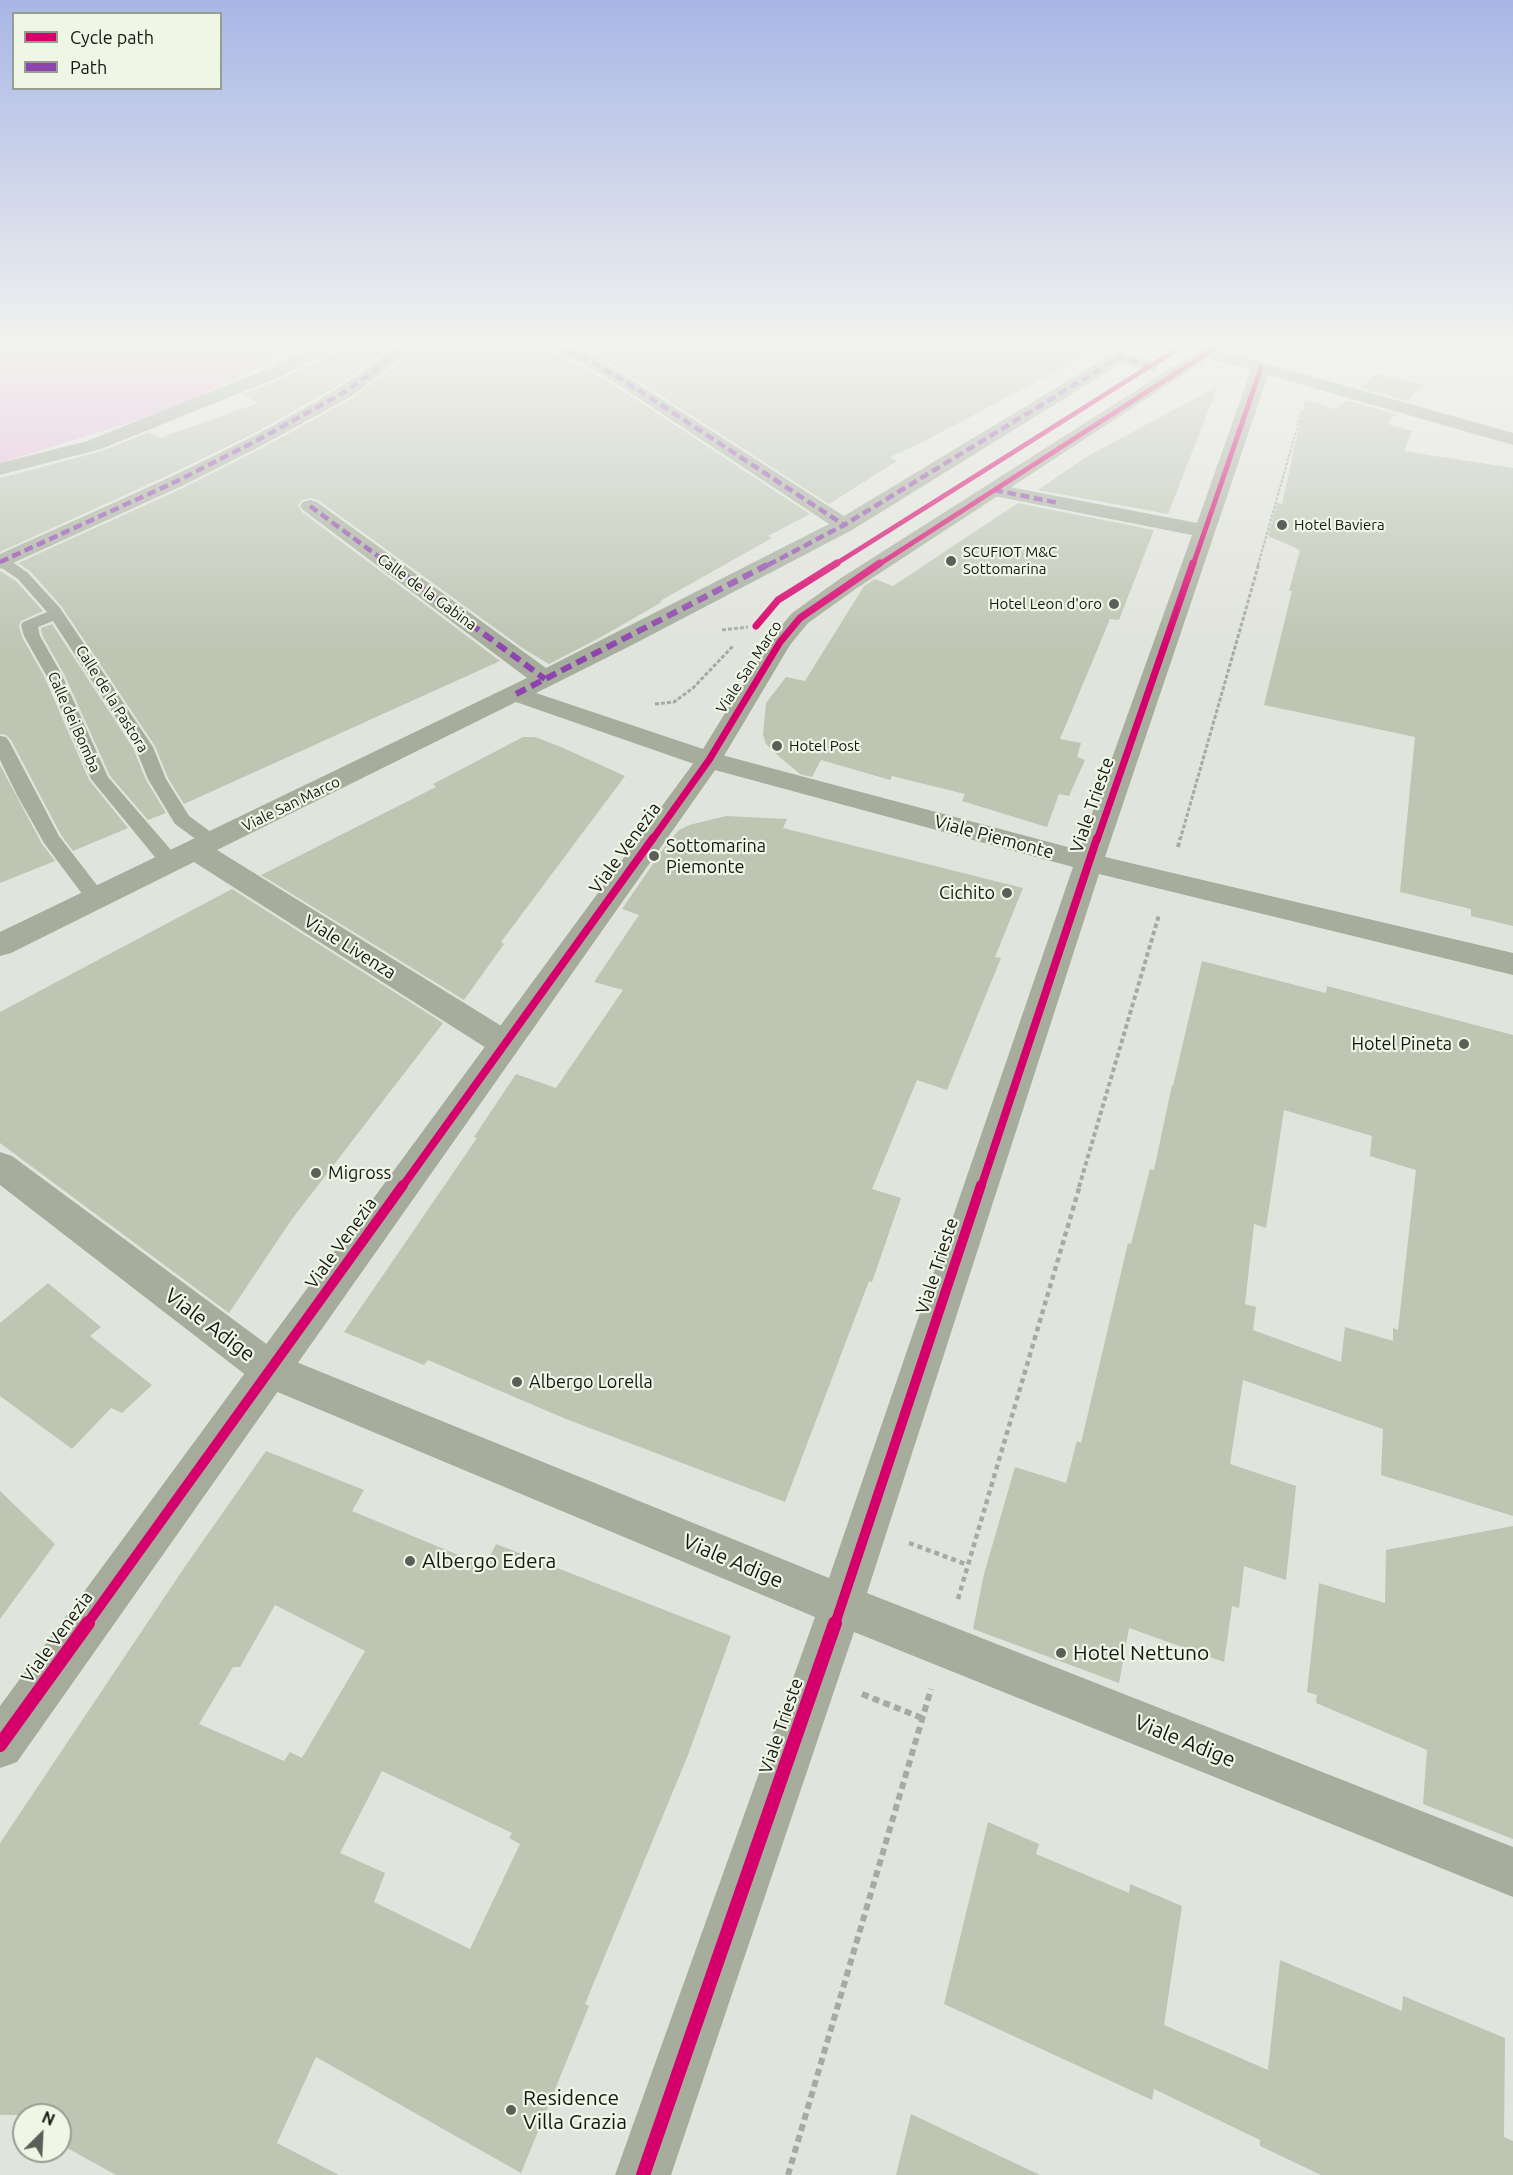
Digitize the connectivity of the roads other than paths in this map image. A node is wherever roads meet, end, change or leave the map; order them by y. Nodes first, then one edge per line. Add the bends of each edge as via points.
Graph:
1 (84, 448) edge
2 (243, 448) edge
3 (726, 448) edge
4 (971, 448) edge
5 (1060, 448) edge
6 (1234, 448) edge
7 (0, 469) edge
8 (994, 490) junction
9 (310, 506) dead end
10 (844, 525) junction
11 (1206, 531) junction
12 (1, 562) edge
13 (56, 614) junction
14 (544, 679) junction
15 (516, 694) junction
16 (0, 741) edge
17 (709, 760) junction
18 (192, 852) junction
19 (1089, 862) junction
20 (96, 898) junction
21 (0, 945) edge
22 (1513, 964) edge
23 (504, 1044) junction
24 (0, 1166) edge
25 (270, 1370) junction
26 (842, 1606) junction
27 (0, 1745) edge
28 (1513, 1872) edge
29 (643, 2175) edge

1 - 7 street
2 - 12 street
3 - 10 street
4 - 10 street, Viale San Marco
5 - 8 street, Viale San Marco
6 - 11 street, Viale Trieste
8 - 11 street
8 - 17 street, Viale San Marco via 800,618 780,642
9 - 14 street, Calle de la Gabina
10 - 14 street, Viale San Marco
11 - 19 street, Viale Trieste
12 - 13 lane, Calle de la Pastora via 23,576
13 - 18 lane, Calle de la Pastora via 144,747 157,779 183,820
13 - 18 lane, Calle dei Bomba via 29,625 100,779
14 - 15 street, Viale San Marco
15 - 17 street, Viale Piemonte
15 - 18 street, Viale San Marco
16 - 20 lane via 51,839
17 - 19 street, Viale Piemonte
17 - 23 street, Viale Venezia
18 - 20 street, Viale San Marco
18 - 23 street, Viale Livenza
19 - 22 street, Viale Piemonte
19 - 26 street, Viale Trieste
20 - 21 street, Viale San Marco
23 - 25 street, Viale Venezia
24 - 25 street, Viale Adige
25 - 26 street, Viale Adige
25 - 27 street, Viale Venezia
26 - 28 street, Viale Adige
26 - 29 street, Viale Trieste

